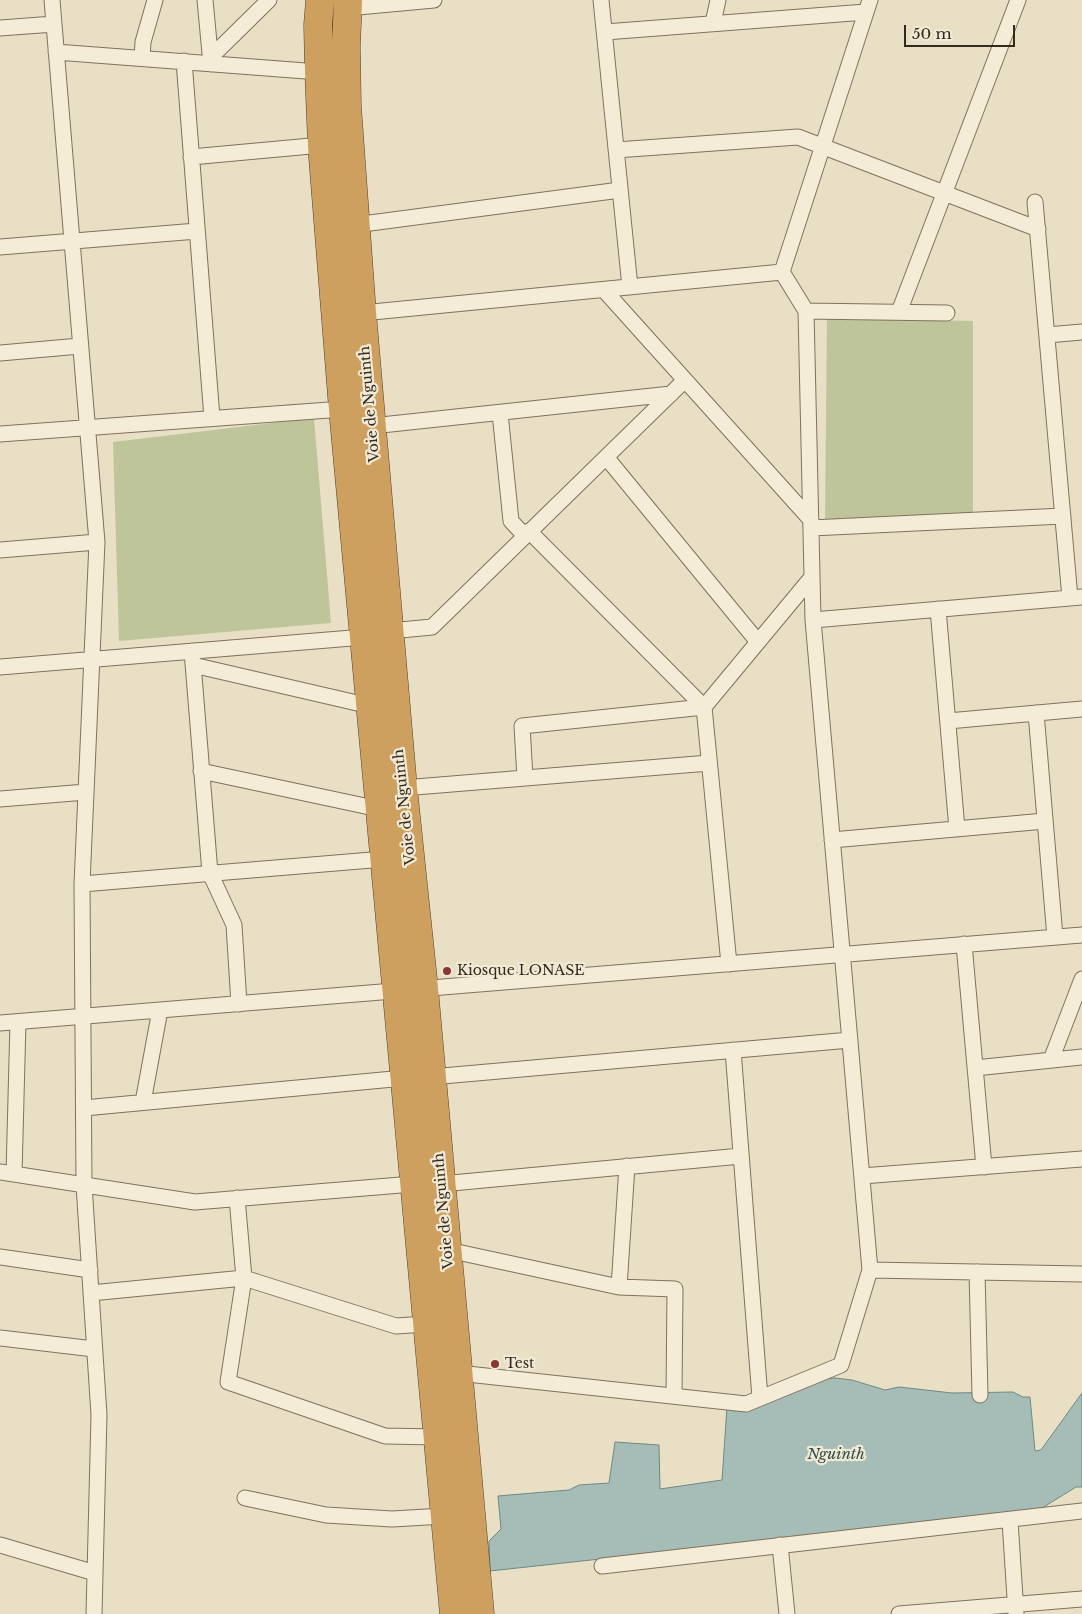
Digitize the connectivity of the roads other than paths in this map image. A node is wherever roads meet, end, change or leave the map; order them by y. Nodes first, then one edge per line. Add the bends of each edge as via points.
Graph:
1 (52, 0) edge
2 (155, 0) edge
3 (205, 0) edge
4 (269, 0) edge
5 (320, 0) edge
6 (434, 0) edge
7 (601, 0) edge
8 (718, 0) edge
9 (1018, 0) edge
10 (347, 4) edge
11 (868, 6) edge
12 (713, 23) junction
13 (54, 24) junction
14 (0, 28) edge
15 (605, 32) junction
16 (56, 52) junction
17 (142, 58) junction
18 (184, 61) junction
19 (210, 61) junction
20 (319, 72) junction
21 (322, 145) junction
22 (822, 146) junction
23 (616, 150) junction
24 (191, 157) junction
25 (620, 190) junction
26 (945, 193) junction
27 (1035, 202) dead end
28 (355, 225) junction
29 (1038, 229) junction
30 (197, 231) junction
31 (72, 241) junction
32 (0, 247) edge
33 (782, 272) junction
34 (630, 287) junction
35 (604, 290) junction
36 (806, 311) junction
37 (899, 312) junction
38 (362, 313) junction
39 (947, 313) dead end
40 (1082, 332) edge
41 (1047, 336) junction
42 (80, 346) junction
43 (0, 353) edge
44 (685, 380) junction
45 (671, 394) junction
46 (343, 409) junction
47 (500, 412) junction
48 (212, 418) junction
49 (372, 426) junction
50 (87, 427) junction
51 (0, 434) edge
52 (606, 458) junction
53 (1063, 516) junction
54 (811, 524) junction
55 (527, 534) junction
56 (97, 542) junction
57 (0, 550) edge
58 (812, 577) junction
59 (1076, 597) edge
60 (938, 609) junction
61 (813, 620) junction
62 (377, 634) junction
63 (758, 642) junction
64 (192, 658) junction
65 (92, 659) junction
66 (0, 667) edge
67 (370, 706) junction
68 (704, 707) junction
69 (1082, 709) edge
70 (1036, 713) junction
71 (948, 721) junction
72 (709, 762) junction
73 (201, 771) junction
74 (525, 778) junction
75 (403, 788) junction
76 (86, 792) junction
77 (0, 799) edge
78 (379, 809) junction
79 (1045, 821) junction
80 (957, 829) junction
81 (832, 840) junction
82 (384, 859) junction
83 (210, 873) junction
84 (82, 884) junction
85 (1082, 935) edge
86 (1055, 937) junction
87 (964, 944) junction
88 (842, 954) junction
89 (729, 964) junction
90 (1082, 979) edge
91 (424, 988) junction
92 (396, 991) junction
93 (239, 1004) junction
94 (160, 1010) junction
95 (83, 1016) junction
96 (18, 1022) junction
97 (0, 1023) edge
98 (850, 1040) junction
99 (733, 1050) junction
100 (1082, 1057) edge
101 (1051, 1060) junction
102 (975, 1068) junction
103 (431, 1077) junction
104 (404, 1078) junction
105 (143, 1102) junction
106 (84, 1108) junction
107 (741, 1156) junction
108 (1082, 1159) edge
109 (627, 1166) junction
110 (984, 1167) junction
111 (7, 1173) edge
112 (862, 1176) junction
113 (413, 1184) junction
114 (441, 1184) junction
115 (84, 1185) junction
116 (237, 1198) junction
117 (448, 1250) junction
118 (0, 1257) edge
119 (90, 1270) junction
120 (870, 1270) junction
121 (977, 1272) junction
122 (1082, 1274) edge
123 (244, 1278) junction
124 (619, 1287) junction
125 (91, 1293) junction
126 (426, 1324) junction
127 (0, 1338) edge
128 (94, 1349) junction
129 (458, 1373) junction
130 (980, 1395) dead end
131 (674, 1396) junction
132 (760, 1398) junction
133 (437, 1437) junction
134 (245, 1498) dead end
135 (1082, 1511) edge
136 (444, 1516) junction
137 (1010, 1521) junction
138 (780, 1545) junction
139 (0, 1546) edge
140 (602, 1566) dead end
141 (95, 1573) junction
142 (1082, 1599) edge
143 (1016, 1609) edge
144 (94, 1614) edge
145 (454, 1614) edge
146 (480, 1614) edge
147 (787, 1614) edge
148 (899, 1614) edge

1 - 13 street
2 - 17 street via 142,42
3 - 19 street
4 - 19 street
5 - 20 highway, Voie de Nguinth
6 - 10 street
7 - 15 street
8 - 12 street
9 - 26 street
10 - 28 highway, Voie de Nguinth via 347,106
11 - 12 street
11 - 22 street
12 - 15 street
13 - 14 street
13 - 16 street
15 - 23 street
16 - 17 street
16 - 31 street
17 - 18 street
18 - 19 street
18 - 24 street
19 - 20 street
20 - 21 highway, Voie de Nguinth
21 - 24 street
21 - 46 highway, Voie de Nguinth
22 - 23 street via 798,137
22 - 26 street
22 - 33 street
23 - 25 street
24 - 30 street
25 - 28 street
25 - 34 street
26 - 29 street
26 - 37 street
27 - 29 street
28 - 38 highway, Voie de Nguinth
29 - 41 street
30 - 31 street
30 - 48 street
31 - 32 street
31 - 42 street
33 - 34 street
33 - 36 street
34 - 35 street
35 - 38 street
35 - 44 street
36 - 37 street
36 - 54 street
37 - 39 street
38 - 49 highway, Voie de Nguinth
40 - 41 street
41 - 53 street
42 - 43 street
42 - 50 street
44 - 45 street
44 - 54 street
45 - 47 street
45 - 52 street
46 - 48 street
46 - 62 highway, Voie de Nguinth
47 - 49 street
47 - 55 street via 511,521
48 - 50 street
49 - 62 highway, Voie de Nguinth
50 - 51 street
50 - 56 street
52 - 55 street
52 - 63 street
53 - 54 street
53 - 59 street
54 - 58 street
55 - 62 street via 432,627
55 - 68 street
56 - 57 street
56 - 65 street
58 - 61 street
58 - 63 street
59 - 60 street
60 - 61 street
60 - 71 street
61 - 81 street
62 - 64 street
62 - 67 highway, Voie de Nguinth
62 - 75 highway, Voie de Nguinth
63 - 68 street
64 - 65 street
64 - 67 street
64 - 73 street
65 - 66 street
65 - 76 street
67 - 78 highway, Voie de Nguinth
68 - 72 street
68 - 74 street via 522,726
69 - 70 street
70 - 71 street
70 - 79 street
71 - 80 street
72 - 74 street
72 - 89 street
73 - 78 street
73 - 83 street
74 - 75 street
75 - 91 highway, Voie de Nguinth
76 - 77 street
76 - 84 street
78 - 82 highway, Voie de Nguinth
79 - 80 street
79 - 86 street
80 - 81 street
81 - 88 street
82 - 83 street
82 - 92 highway, Voie de Nguinth
83 - 84 street
83 - 93 street via 234,925
84 - 95 street
85 - 86 street
86 - 87 street
87 - 88 street
87 - 102 street
88 - 89 street
88 - 98 street
89 - 91 street
90 - 101 street
91 - 92 street
91 - 103 highway, Voie de Nguinth
92 - 93 street
92 - 104 highway, Voie de Nguinth
93 - 94 street
94 - 95 street
94 - 105 street
95 - 96 street
95 - 106 street
96 - 97 street
96 - 111 street
98 - 99 street
98 - 112 street
99 - 103 street
99 - 107 street
100 - 101 street
101 - 102 street
102 - 110 street
103 - 114 highway, Voie de Nguinth
104 - 105 street
104 - 113 highway, Voie de Nguinth
105 - 106 street
106 - 115 street
107 - 109 street
107 - 132 street
108 - 110 street
109 - 114 street
109 - 124 street
110 - 112 street
111 - 115 street
112 - 120 street
113 - 116 street
113 - 126 highway, Voie de Nguinth
114 - 117 highway, Voie de Nguinth
115 - 116 street via 195,1202
115 - 119 street
116 - 123 street
117 - 124 street
117 - 129 highway, Voie de Nguinth
118 - 119 street
119 - 125 street
120 - 121 street
120 - 132 street via 841,1365
121 - 122 street
121 - 130 street
123 - 125 street
123 - 126 street via 396,1326
123 - 133 street via 228,1382 385,1436
124 - 131 street via 675,1289
125 - 128 street
126 - 133 highway, Voie de Nguinth
127 - 128 street
128 - 141 street via 99,1415
129 - 131 street
129 - 146 highway, Voie de Nguinth
131 - 132 street via 746,1404
133 - 136 highway, Voie de Nguinth
134 - 136 street via 326,1515 392,1519
135 - 137 street
136 - 145 highway, Voie de Nguinth
137 - 138 street
137 - 143 street
138 - 140 street
138 - 147 street
139 - 141 street
141 - 144 street
142 - 143 street
143 - 148 street

